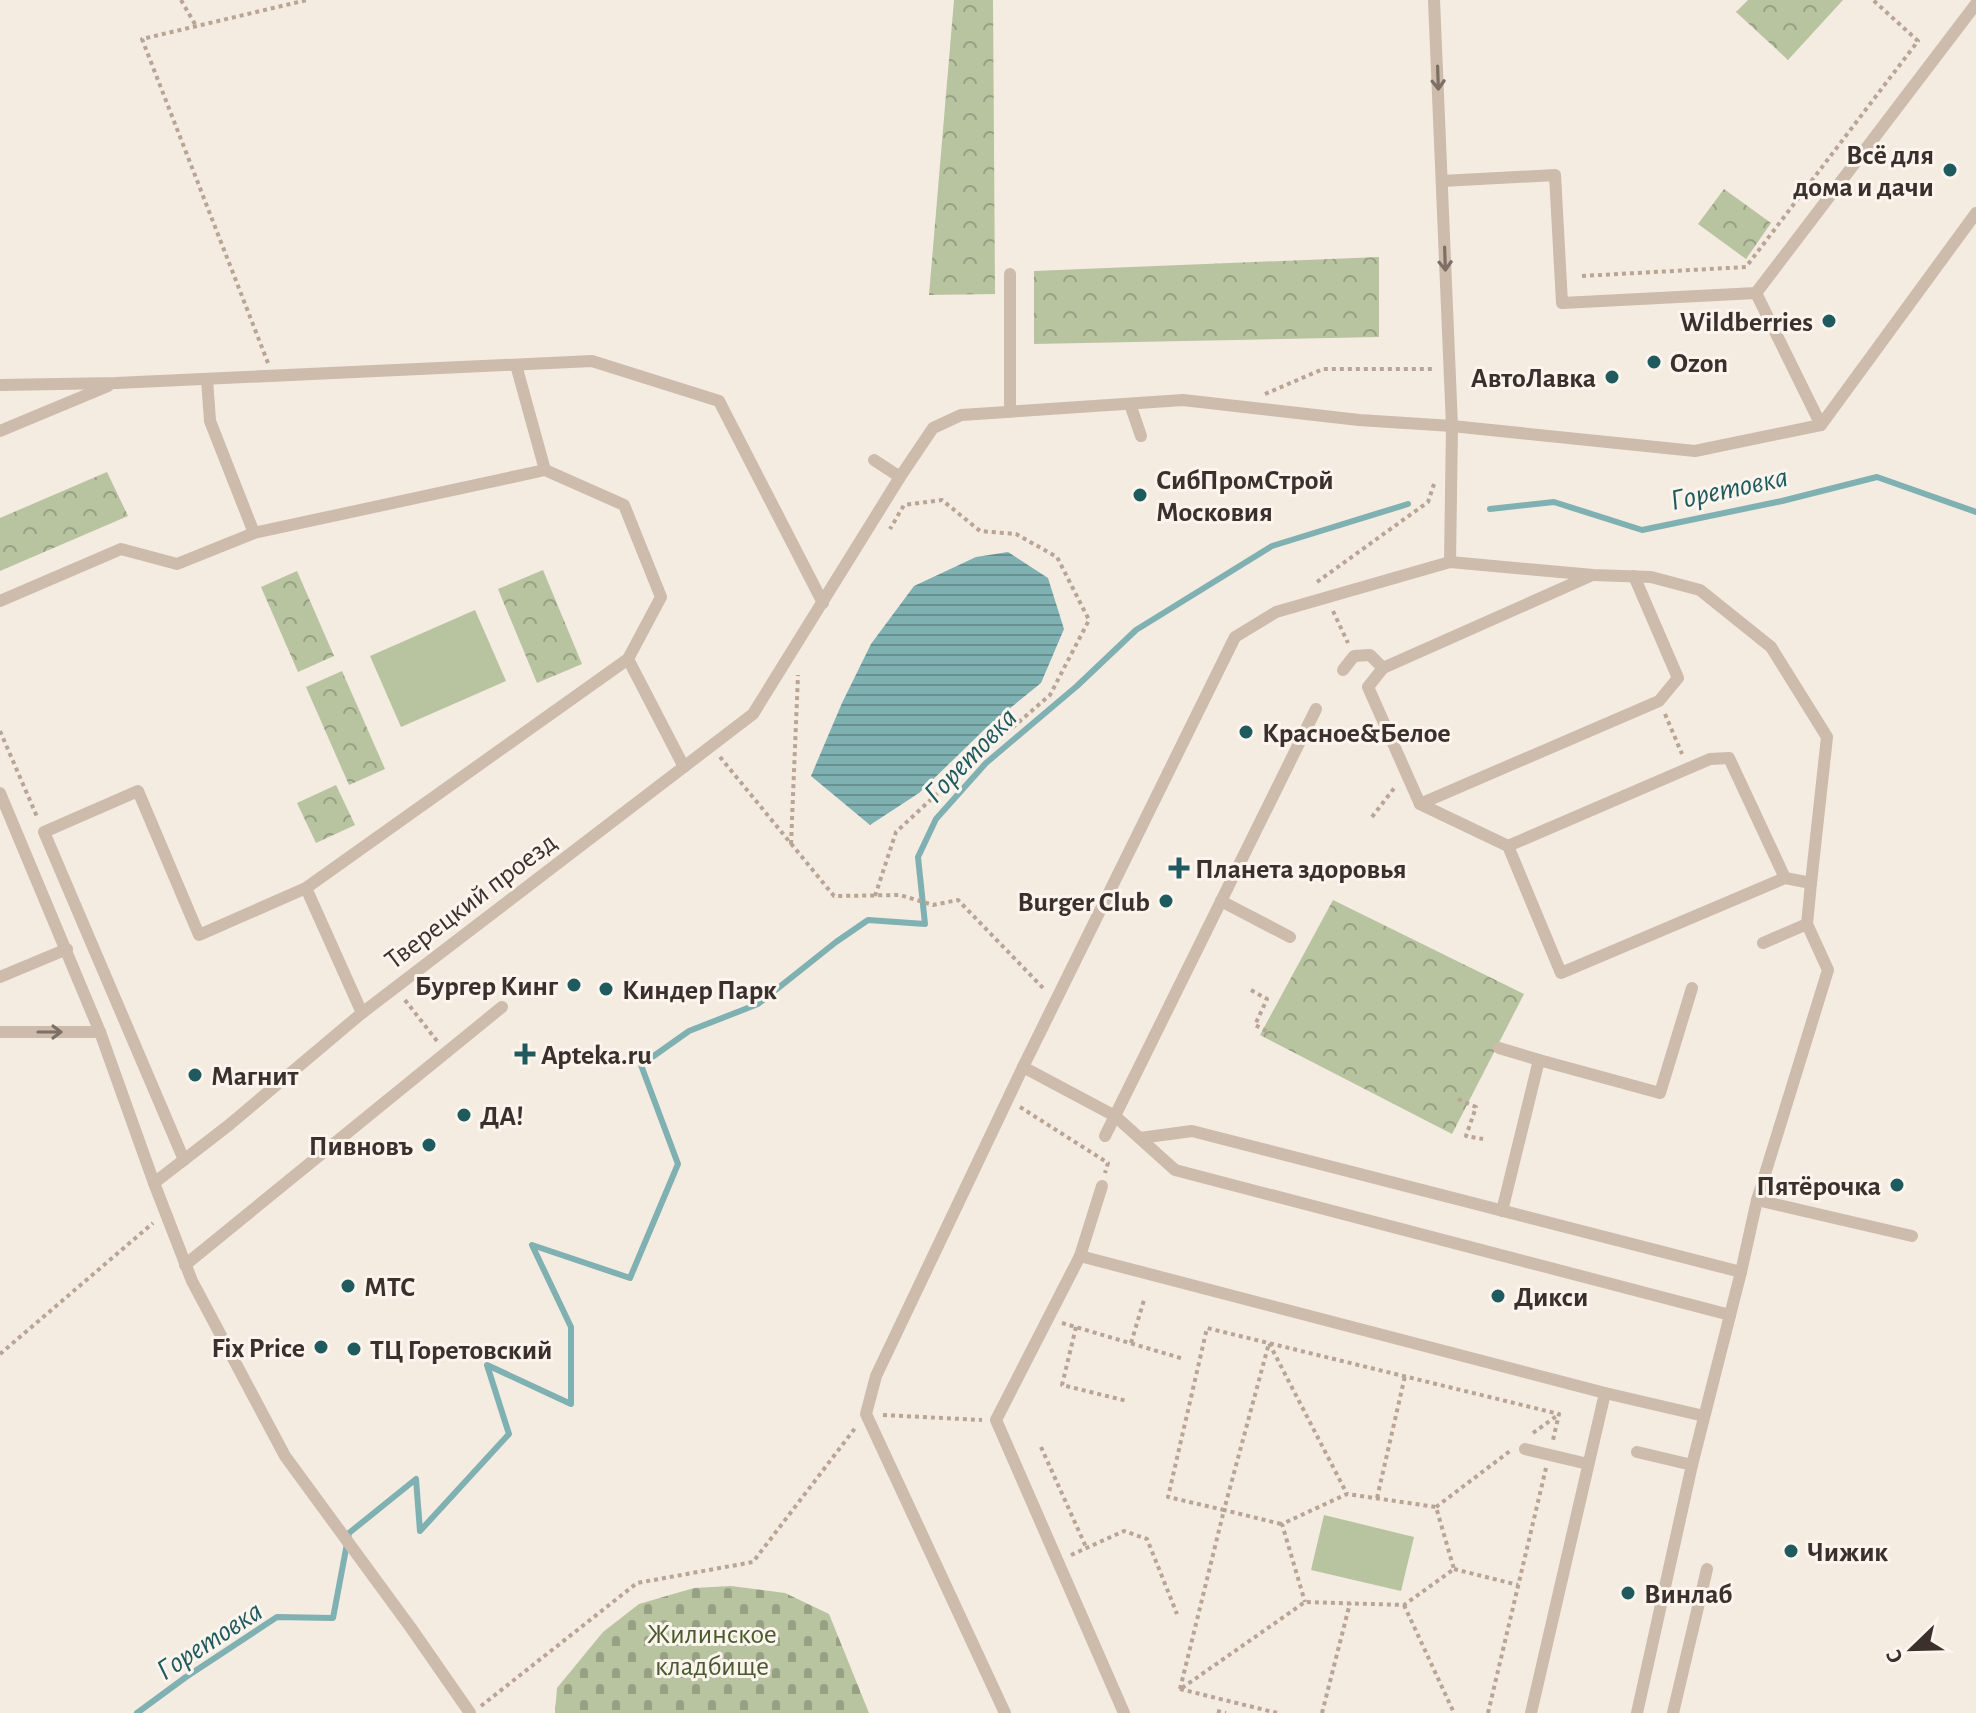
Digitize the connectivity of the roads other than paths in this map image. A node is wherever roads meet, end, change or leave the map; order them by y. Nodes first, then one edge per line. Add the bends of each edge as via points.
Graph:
1 (1434, 0) edge
2 (1971, 0) edge
3 (1976, 4) edge
4 (1442, 181) junction
5 (1976, 213) edge
6 (1010, 274) dead end
7 (1756, 293) junction
8 (516, 365) junction
9 (207, 379) junction
10 (116, 383) junction
11 (0, 385) edge
12 (1130, 404) junction
13 (1010, 411) junction
14 (1821, 425) junction
15 (1452, 426) junction
16 (0, 431) edge
17 (1141, 436) dead end
18 (874, 460) dead end
19 (545, 470) junction
20 (900, 477) junction
21 (254, 533) junction
22 (1450, 562) junction
23 (1593, 575) junction
24 (1634, 576) junction
25 (0, 601) edge
26 (823, 603) junction
27 (628, 659) junction
28 (1383, 668) junction
29 (1343, 670) dead end
30 (1316, 709) dead end
31 (684, 767) junction
32 (1, 797) edge
33 (1420, 804) junction
34 (1508, 846) junction
35 (1785, 878) junction
36 (1811, 883) junction
37 (306, 888) junction
38 (1221, 901) junction
39 (1807, 924) junction
40 (1290, 937) dead end
41 (1763, 943) dead end
42 (67, 949) junction
43 (0, 977) edge
44 (1692, 988) dead end
45 (502, 1007) dead end
46 (362, 1013) junction
47 (0, 1032) edge
48 (100, 1032) junction
49 (1499, 1048) dead end
50 (1539, 1060) junction
51 (1023, 1067) junction
52 (1115, 1116) junction
53 (1105, 1136) dead end
54 (1140, 1138) junction
55 (184, 1160) junction
56 (154, 1183) junction
57 (1102, 1186) road end
58 (1757, 1200) junction
59 (1502, 1211) junction
60 (1912, 1236) dead end
61 (1080, 1256) junction
62 (185, 1265) junction
63 (1741, 1272) junction
64 (1730, 1315) junction
65 (1605, 1393) junction
66 (1704, 1416) junction
67 (1524, 1446) road end
68 (1637, 1452) dead end
69 (1588, 1464) junction
70 (1692, 1465) junction
71 (1707, 1569) dead end
72 (471, 1713) edge
73 (1005, 1713) edge
74 (1124, 1713) edge
75 (1531, 1713) edge
76 (1637, 1713) edge
77 (1673, 1713) edge

1 -> 4 lane
2 - 3 lane
3 - 7 lane
4 - 7 lane via 1555,175 1562,303
4 -> 15 lane
5 - 14 lane
6 - 13 lane
7 - 14 lane
8 - 9 lane
8 - 19 lane
8 - 26 lane via 592,361 719,401
9 - 10 lane
9 - 21 lane via 210,421
10 - 11 lane
10 - 16 lane
12 - 13 lane, Тверецкий проезд
12 - 15 lane, Тверецкий проезд via 1183,400
12 - 17 lane
13 - 20 lane, Тверецкий проезд via 961,415 933,428
14 - 15 lane, Тверецкий проезд via 1695,451
15 - 22 lane
18 - 20 lane
19 - 21 lane
19 - 27 lane via 624,505 661,597
20 - 26 lane, Тверецкий проезд
21 - 25 lane via 177,564 121,549
22 - 23 lane
22 - 51 lane via 1276,612 1235,637
23 - 24 lane
23 - 28 lane
24 - 33 lane via 1678,678 1659,701
24 - 36 lane via 1700,590 1771,647 1827,737
26 - 31 lane, Тверецкий проезд via 753,714
27 - 31 lane
27 - 37 lane
28 - 29 lane via 1370,655 1354,656
28 - 33 lane via 1368,687
30 - 38 lane
31 - 46 lane, Тверецкий проезд
32 - 42 lane
33 - 34 lane
34 - 35 lane via 1710,759 1729,758
34 - 35 lane via 1561,973
35 - 36 lane
36 - 39 lane
37 - 46 lane
37 - 55 lane via 199,935 138,791 44,832
38 - 40 lane
38 - 52 lane
39 - 41 lane
39 - 58 lane via 1828,970
42 - 43 lane
42 - 48 lane
44 - 50 lane via 1660,1093
45 - 62 lane
46 - 55 lane, Тверецкий проезд
47 -> 48 lane
48 - 56 lane
49 - 50 lane
50 - 59 lane
51 - 52 lane
51 - 73 lane via 876,1376 866,1414
52 - 53 lane
52 - 54 lane
54 - 59 lane via 1192,1131
54 - 64 lane via 1175,1170
55 - 56 lane, Тверецкий проезд
56 - 62 lane
57 - 61 lane
58 - 60 lane
58 - 63 lane
59 - 63 lane
61 - 65 lane
61 - 74 lane via 996,1420
62 - 72 lane via 285,1456
63 - 64 lane
64 - 66 lane
65 - 66 lane
65 - 69 lane
66 - 70 lane
67 - 69 lane
68 - 70 lane
69 - 75 lane
70 - 76 lane
71 - 77 lane

